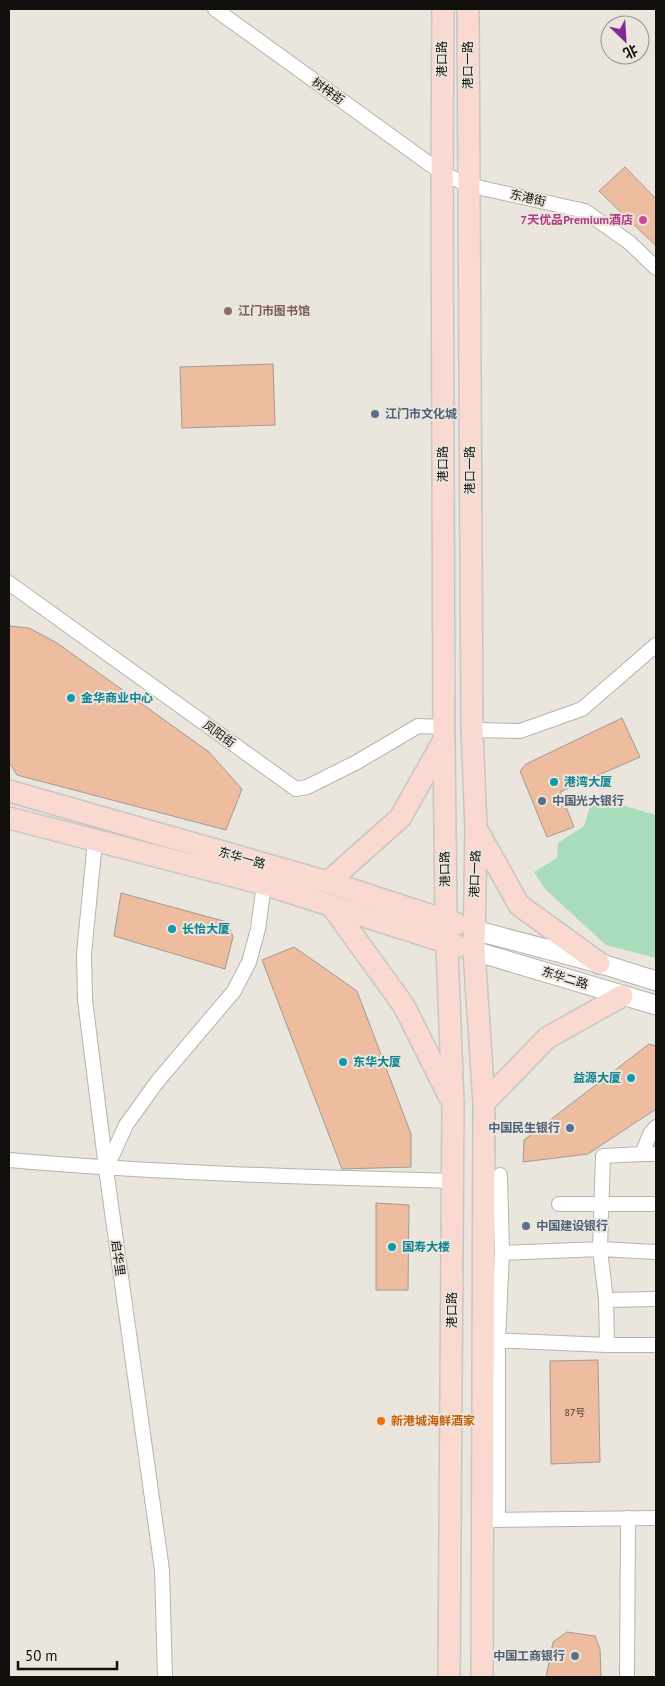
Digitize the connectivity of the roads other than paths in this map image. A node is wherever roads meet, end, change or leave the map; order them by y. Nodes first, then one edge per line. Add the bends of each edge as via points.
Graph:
1 (215, 9) edge
2 (443, 9) edge
3 (468, 9) edge
4 (442, 173) junction
5 (468, 185) junction
6 (656, 268) edge
7 (9, 586) edge
8 (656, 645) edge
9 (444, 650) junction
10 (472, 651) junction
11 (472, 730) junction
12 (444, 734) junction
13 (9, 791) edge
14 (9, 818) edge
15 (476, 828) junction
16 (96, 841) junction
17 (328, 882) junction
18 (264, 884) junction
19 (331, 905) junction
20 (446, 920) junction
21 (474, 930) junction
22 (446, 942) junction
23 (474, 951) junction
24 (599, 963) junction
25 (656, 981) edge
26 (622, 996) junction
27 (656, 1006) edge
28 (484, 1103) junction
29 (453, 1104) junction
30 (656, 1127) edge
31 (484, 1146) junction
32 (642, 1154) junction
33 (656, 1154) edge
34 (9, 1160) edge
35 (106, 1169) junction
36 (500, 1175) joint
37 (452, 1188) junction
38 (484, 1195) junction
39 (559, 1204) dead end
40 (601, 1204) junction
41 (656, 1204) edge
42 (600, 1249) junction
43 (656, 1252) edge
44 (502, 1253) junction
45 (656, 1299) edge
46 (606, 1300) junction
47 (491, 1340) junction
48 (607, 1345) junction
49 (656, 1345) edge
50 (628, 1518) junction
51 (656, 1518) edge
52 (490, 1520) junction
53 (165, 1677) edge
54 (450, 1677) edge
55 (482, 1677) edge
56 (627, 1677) edge

1 - 4 street, 树梓街
2 - 4 main road, 港口路
3 - 5 main road, 港口一路
4 - 5 street, 东港街
4 - 9 main road, 港口路
5 - 6 street, 东港街 via 585,211 630,242
5 - 10 main road, 港口一路
7 - 12 street, 凤阳街 via 296,789 308,787 357,762 418,726
8 - 11 street via 582,709 520,732
9 - 10 main road
9 - 12 main road, 港口路
10 - 11 main road, 港口一路
11 - 15 main road, 港口一路
12 - 17 main road via 400,818
12 - 20 main road, 港口路
13 - 17 main road, 东华一路
14 - 16 main road, 东华一路
15 - 21 main road, 港口一路
15 - 24 main road via 519,905
16 - 18 main road, 东华一路
16 - 35 street, 启华里 via 84,954 85,1000
17 - 20 main road, 东华一路
18 - 19 main road, 东华一路
18 - 35 street via 258,929 249,962 234,991 157,1082 126,1125
19 - 22 main road, 东华一路
19 - 29 main road via 404,1006
20 - 21 main road, 东华一路
20 - 22 main road, 港口路
21 - 23 main road, 港口一路
21 - 24 main road, 东华二路
22 - 23 main road, 东华一路
22 - 29 main road, 港口路
23 - 26 main road, 东华二路
23 - 28 main road
24 - 25 main road, 东华二路
26 - 27 main road, 东华二路
26 - 28 main road via 547,1038
28 - 31 main road
29 - 37 main road, 港口路
30 - 32 street
31 - 36 main road
31 - 38 main road
32 - 33 street
32 - 40 street via 603,1156
34 - 35 street
35 - 37 street
35 - 53 street, 启华里 via 162,1570
36 - 44 street
37 - 38 main road
37 - 54 main road, 港口路
38 - 47 main road
39 - 40 street
40 - 41 street
40 - 42 street
42 - 43 street
42 - 44 street
42 - 46 street
44 - 47 street
45 - 46 street
46 - 48 street
47 - 48 street
47 - 52 main road
48 - 49 street
50 - 51 street
50 - 52 street
50 - 56 street
52 - 55 main road

